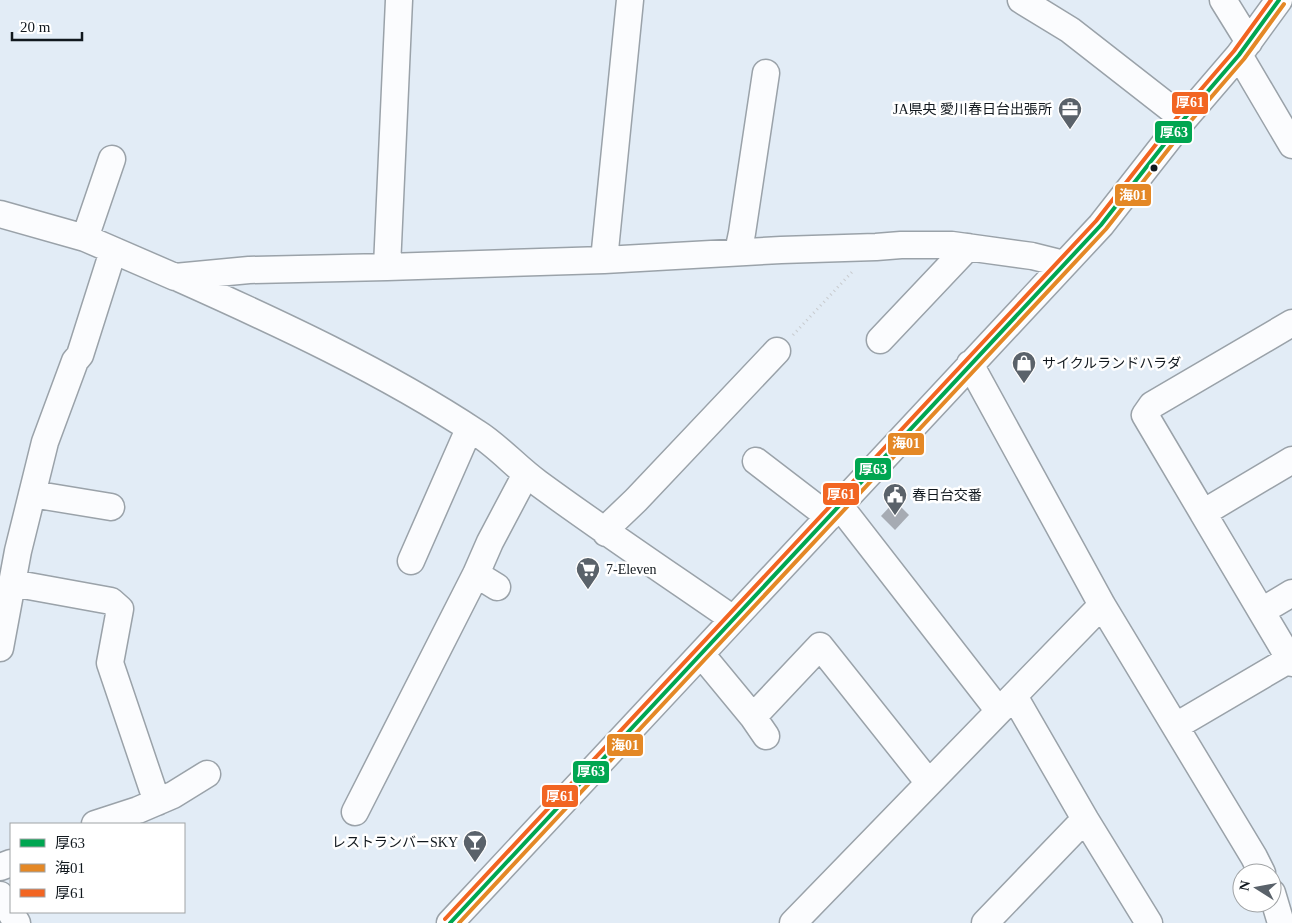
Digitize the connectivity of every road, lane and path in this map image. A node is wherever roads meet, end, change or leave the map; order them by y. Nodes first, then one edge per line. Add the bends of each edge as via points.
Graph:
1 (399, 0) edge
2 (630, 0) edge
3 (1021, 0) edge
4 (1223, 0) edge
5 (1278, 0) edge
6 (1244, 49) junction
7 (766, 73) dead end
8 (1184, 119) junction
9 (1292, 145) edge
10 (112, 159) dead end
11 (0, 214) edge
12 (85, 238) junction
13 (968, 247) junction
14 (876, 248) junction
15 (113, 251) junction
16 (738, 252) junction
17 (604, 260) junction
18 (1064, 264) junction
19 (388, 267) junction
20 (175, 277) junction
21 (1292, 322) edge
22 (880, 340) dead end
23 (777, 351) joint
24 (970, 364) junction
25 (469, 429) junction
26 (1292, 460) edge
27 (756, 461) dead end
28 (526, 474) junction
29 (32, 494) junction
30 (111, 507) dead end
31 (834, 511) junction
32 (1204, 513) junction
33 (606, 532) junction
34 (412, 545) dead end
35 (9, 547) edge
36 (12, 583) junction
37 (1292, 593) edge
38 (1102, 605) junction
39 (1262, 611) junction
40 (733, 619) junction
41 (0, 648) edge
42 (701, 654) junction
43 (1291, 661) edge
44 (1006, 703) junction
45 (1176, 726) junction
46 (207, 774) dead end
47 (929, 783) junction
48 (157, 802) junction
49 (355, 812) dead end
50 (1085, 819) junction
51 (98, 823) edge
52 (1257, 863) edge
53 (0, 895) edge
54 (10, 912) edge
55 (450, 923) edge
56 (793, 923) edge
57 (986, 923) edge
58 (1149, 923) edge

1 - 19 street via 387,92
2 - 17 street
3 - 8 street via 1070,30
4 - 6 street
5 - 6 street
6 - 8 street
6 - 9 street
7 - 16 street via 749,160
8 - 18 street via 1101,225
10 - 12 street
11 - 12 street
12 - 15 street
13 - 14 street via 901,244
13 - 18 street
13 - 22 street via 892,313
14 - 16 street
14 - 23 path
15 - 20 street
15 - 29 street via 80,355 45,442
16 - 17 street
17 - 19 street
18 - 24 street
19 - 20 street via 249,270
20 - 25 street via 275,322 392,381
21 - 32 street via 1152,405 1145,415
23 - 33 street via 742,372 689,428 636,500
24 - 31 street
24 - 38 street
25 - 28 street via 477,432
25 - 34 street
26 - 32 street
27 - 31 street
28 - 33 street
28 - 49 street via 490,542 487,580
29 - 30 street
29 - 35 street
31 - 40 street
31 - 44 street
32 - 39 street
33 - 40 street
35 - 36 street
36 - 41 street
36 - 48 street via 111,600 120,609 110,663
37 - 39 street
38 - 44 street
38 - 45 street
39 - 43 street
40 - 42 street
42 - 47 street via 760,727 827,639
42 - 55 street
43 - 45 street
44 - 47 street
44 - 50 street
45 - 52 street
46 - 48 street
47 - 56 street
48 - 51 street
50 - 57 street
50 - 58 street
53 - 54 street

